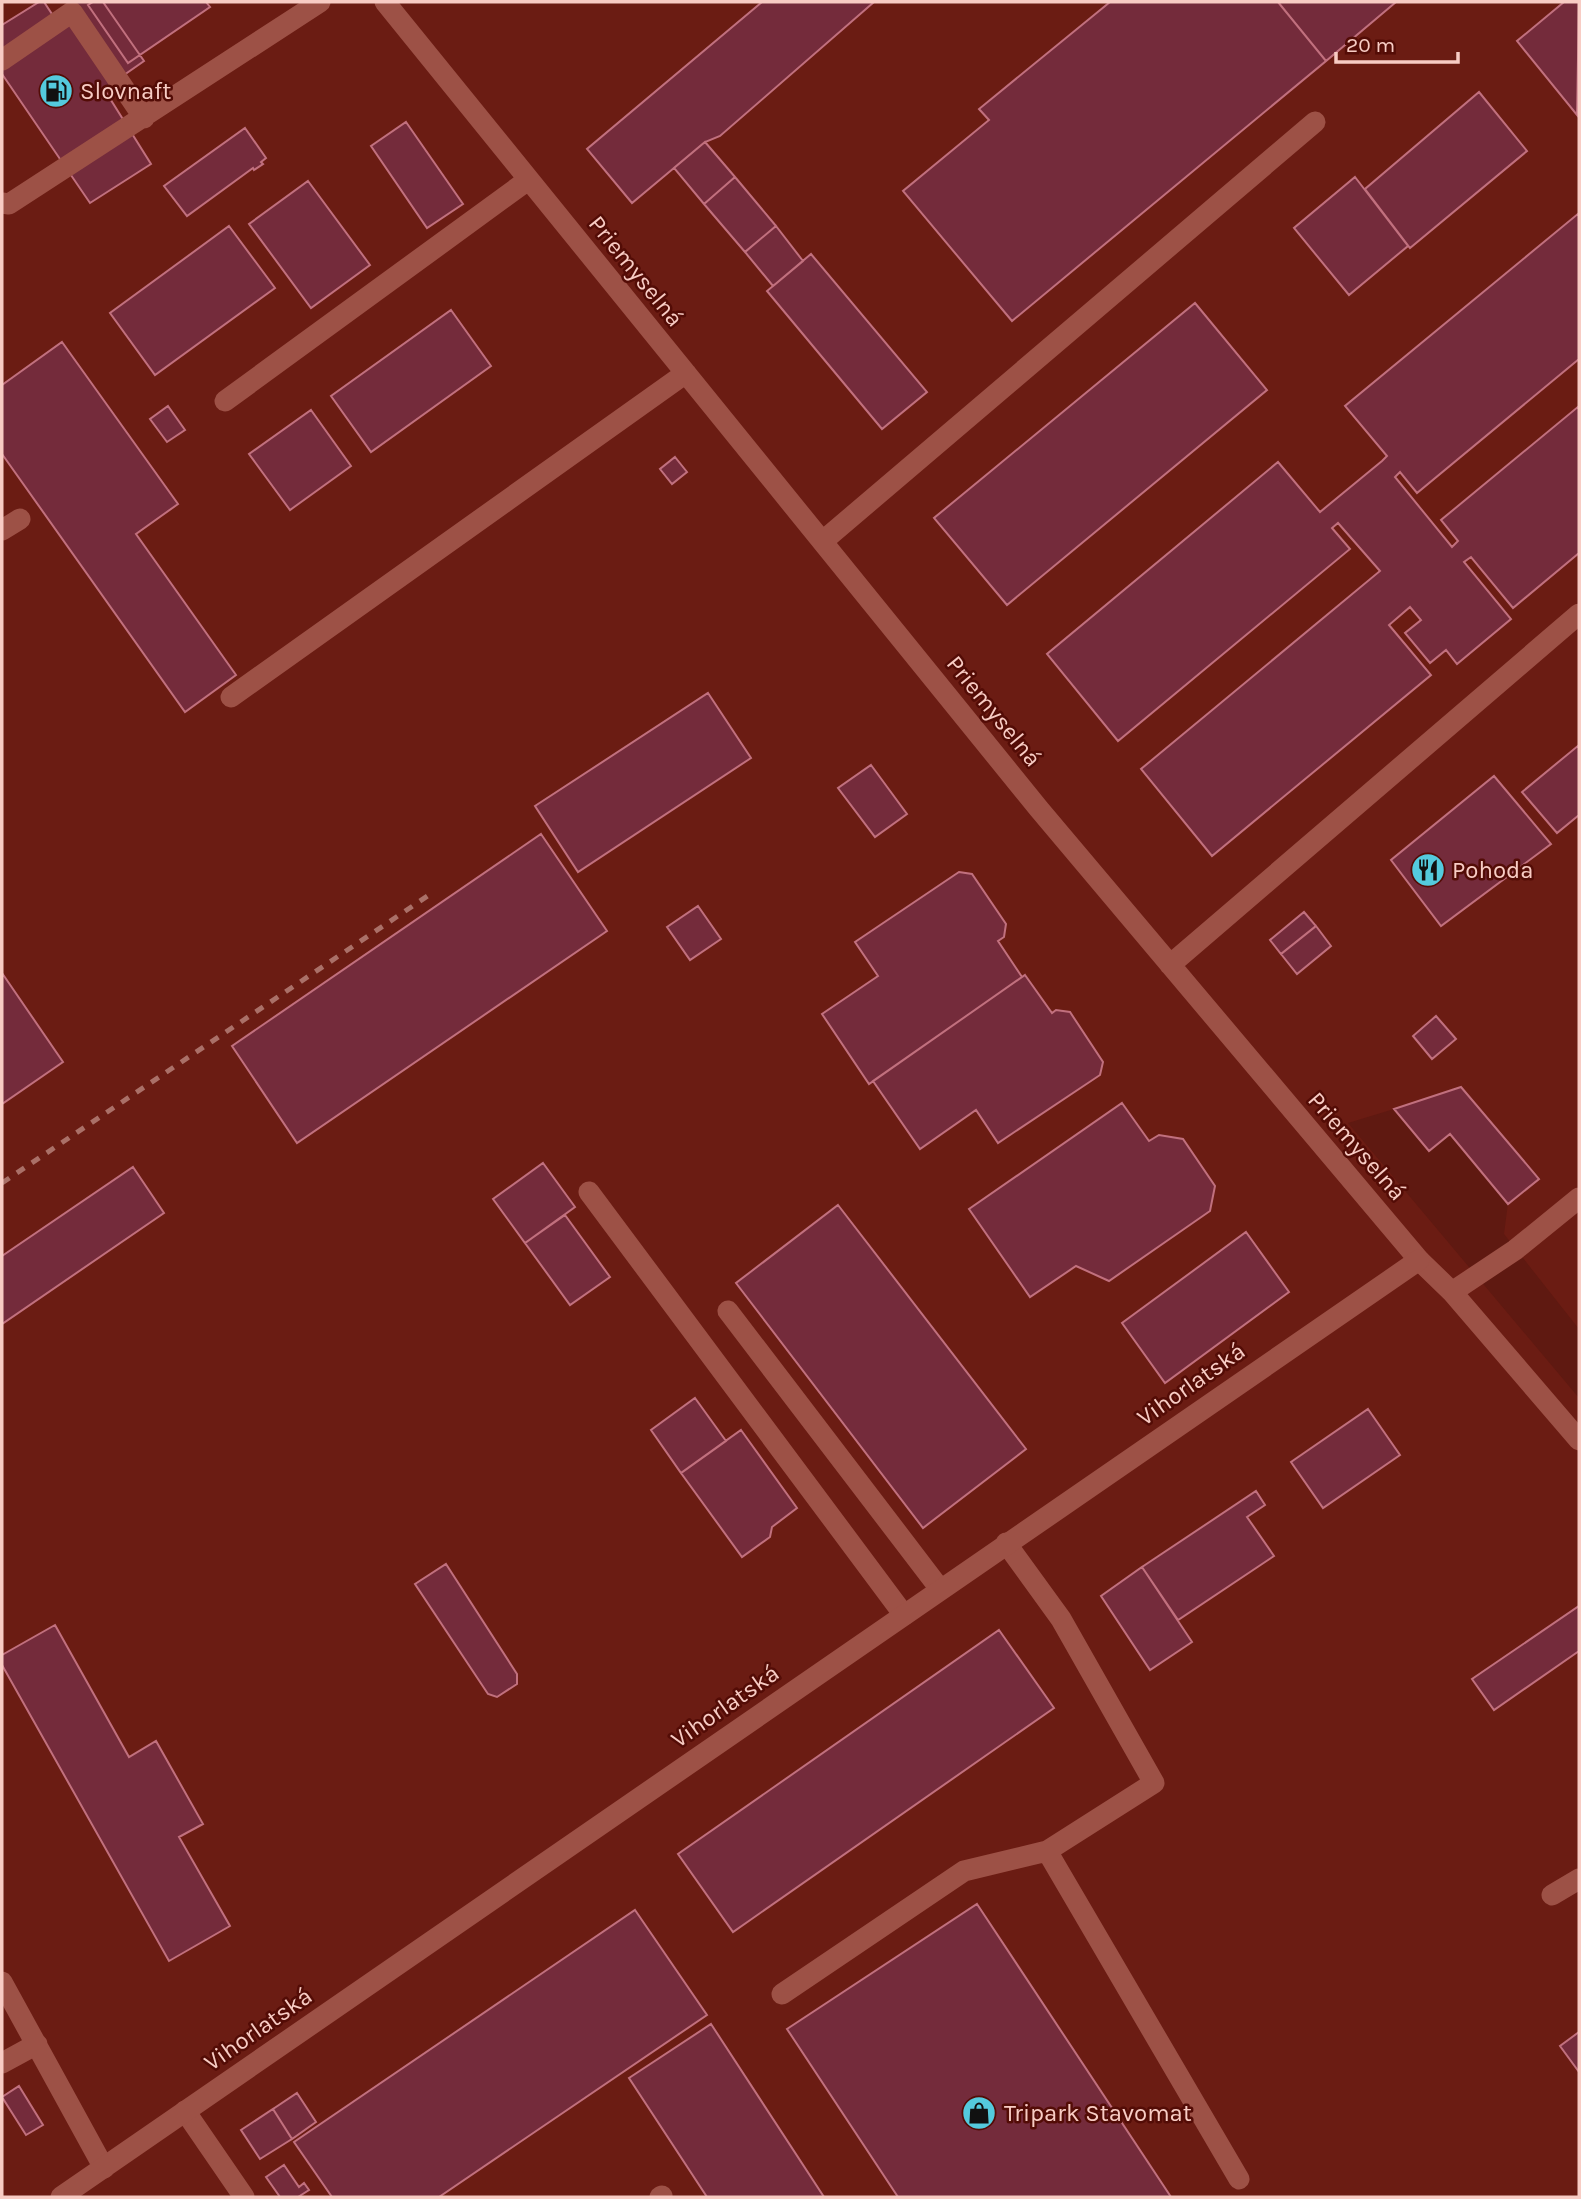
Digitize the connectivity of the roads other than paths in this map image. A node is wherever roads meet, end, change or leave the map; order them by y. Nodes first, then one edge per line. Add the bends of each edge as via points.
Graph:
1 (320, 2) edge
2 (385, 2) edge
3 (2, 60) edge
4 (144, 118) junction
5 (1315, 122) dead end
6 (528, 180) junction
7 (2, 203) edge
8 (686, 373) junction
9 (225, 401) dead end
10 (20, 519) dead end
11 (2, 530) edge
12 (823, 541) junction
13 (1579, 614) edge
14 (231, 696) dead end
15 (1170, 965) junction
16 (589, 1192) dead end
17 (1579, 1198) edge
18 (1419, 1259) junction
19 (1452, 1292) junction
20 (727, 1311) dead end
21 (1579, 1440) edge
22 (1006, 1544) junction
23 (940, 1589) junction
24 (904, 1615) junction
25 (1047, 1851) junction
26 (1579, 1880) edge
27 (1552, 1895) dead end
28 (2, 1982) edge
29 (782, 1994) dead end
30 (37, 2044) junction
31 (2, 2063) edge
32 (185, 2111) junction
33 (104, 2168) junction
34 (1239, 2179) dead end
35 (61, 2197) edge
36 (244, 2197) edge

1 - 4 street
2 - 6 street, Priemyselná
3 - 4 street via 72,12
4 - 7 street via 9,204
5 - 12 street
6 - 8 street, Priemyselná
6 - 9 street
8 - 12 street, Priemyselná
8 - 14 street
10 - 11 street
12 - 15 street, Priemyselná
13 - 15 street
15 - 18 street, Priemyselná
16 - 24 street
17 - 19 street via 1515,1250
18 - 19 street, Priemyselná
18 - 22 street, Vihorlatská
19 - 21 street, Priemyselná
20 - 23 street
22 - 23 street, Vihorlatská
22 - 25 street via 1061,1619 1154,1783
23 - 24 street, Vihorlatská
24 - 32 street, Vihorlatská
25 - 29 street via 964,1871
25 - 34 street
26 - 27 street
28 - 30 street
30 - 31 street
30 - 33 street
32 - 33 street, Vihorlatská
32 - 36 street
33 - 35 street, Vihorlatská

